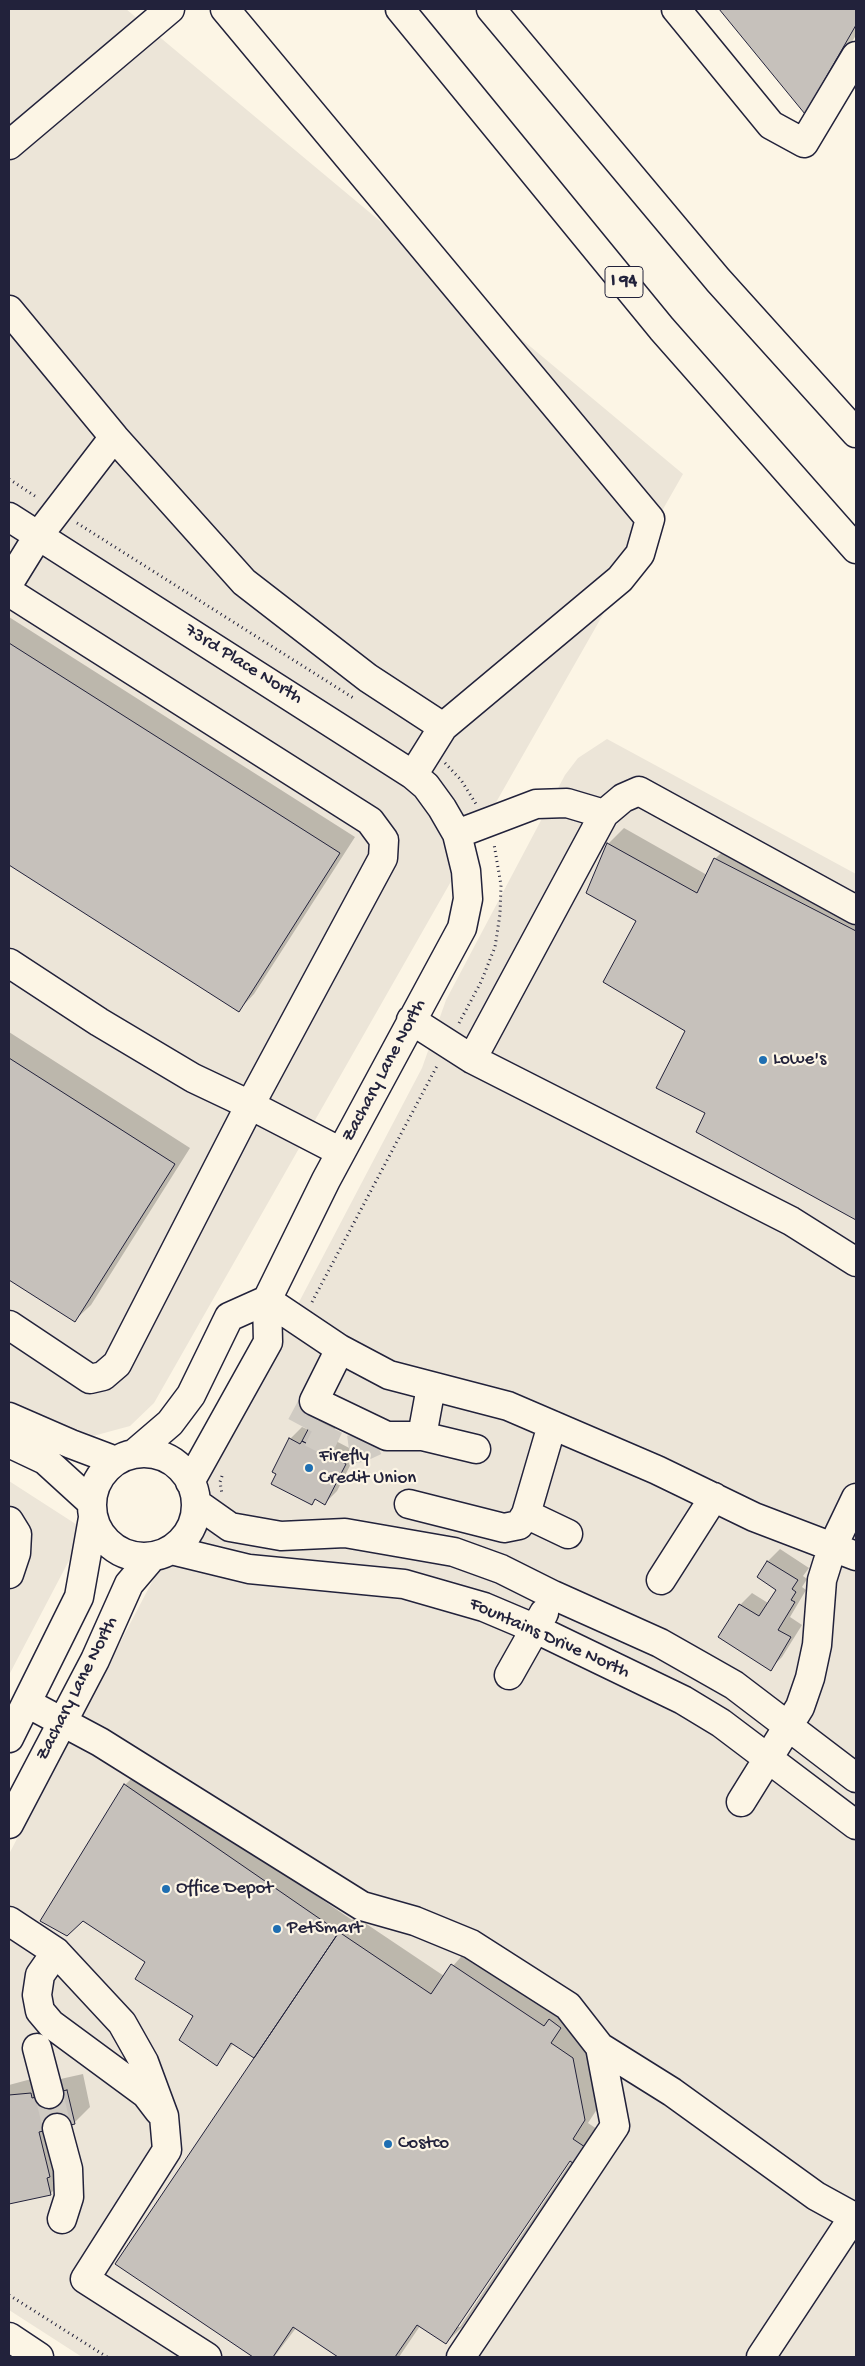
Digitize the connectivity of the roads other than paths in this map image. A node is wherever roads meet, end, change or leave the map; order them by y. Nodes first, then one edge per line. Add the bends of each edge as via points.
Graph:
1 (170, 9) edge
2 (225, 9) edge
3 (400, 9) edge
4 (491, 9) edge
5 (676, 9) edge
6 (856, 56) edge
7 (9, 145) edge
8 (9, 310) edge
9 (856, 433) edge
10 (114, 437) junction
11 (9, 517) edge
12 (38, 536) junction
13 (856, 548) edge
14 (9, 583) edge
15 (9, 592) edge
16 (442, 727) junction
17 (413, 775) junction
18 (604, 814) junction
19 (457, 834) junction
20 (856, 910) edge
21 (9, 963) edge
22 (411, 1020) junction
23 (472, 1058) junction
24 (250, 1105) junction
25 (341, 1152) junction
26 (856, 1262) edge
27 (267, 1300) junction
28 (9, 1325) edge
29 (340, 1349) junction
30 (431, 1387) junction
31 (9, 1417) edge
32 (552, 1425) junction
33 (422, 1436) junction
34 (9, 1443) edge
35 (476, 1449) dead end
36 (126, 1457) junction
37 (193, 1492) junction
38 (714, 1497) junction
39 (856, 1498) edge
40 (409, 1504) dead end
41 (92, 1510) junction
42 (526, 1514) junction
43 (9, 1521) edge
44 (568, 1534) dead end
45 (844, 1552) edge
46 (161, 1553) junction
47 (9, 1574) edge
48 (661, 1580) dead end
49 (553, 1595) junction
50 (536, 1629) junction
51 (509, 1675) dead end
52 (27, 1703) junction
53 (62, 1722) junction
54 (788, 1727) junction
55 (9, 1738) edge
56 (769, 1758) junction
57 (856, 1778) edge
58 (741, 1802) dead end
59 (9, 1824) edge
60 (856, 1825) edge
61 (9, 1921) edge
62 (56, 1952) junction
63 (600, 2047) junction
64 (37, 2048) dead end
65 (49, 2094) tunnel mouth
66 (164, 2116) junction
67 (57, 2128) tunnel mouth
68 (855, 2217) edge
69 (62, 2219) dead end
70 (9, 2337) edge
71 (39, 2357) edge
72 (207, 2357) edge
73 (461, 2357) edge
74 (760, 2357) edge

1 - 7 main road
2 - 16 main road via 650,519 640,554 620,579
3 - 13 main road, I 94 via 662,329
4 - 9 main road via 718,280
5 - 6 main road via 771,125 804,144
8 - 10 main road
10 - 12 main road
10 - 16 main road via 244,582 368,678
11 - 12 main road, 73rd Place North
12 - 14 main road
12 - 17 main road, 73rd Place North
15 - 24 main road via 370,821 384,840 382,858
16 - 17 main road
17 - 19 main road, 73rd Place North via 426,786
18 - 19 main road via 567,803 536,804
18 - 20 main road via 623,798 639,791
18 - 23 main road
19 - 22 main road, Zachary Lane North via 466,871 468,899 462,928
21 - 24 main road via 194,1078
22 - 23 main road
22 - 25 main road, Zachary Lane North
23 - 26 main road via 791,1221
24 - 25 main road
24 - 28 main road via 117,1364 104,1376 90,1379
25 - 27 main road, Zachary Lane North
27 - 29 main road
27 - 36 main road via 229,1317 191,1395 170,1423
27 - 37 main road, Zachary Lane North via 268,1342
29 - 30 main road via 389,1375
29 - 33 main road via 314,1401 387,1436
30 - 32 main road via 508,1406
30 - 33 main road
31 - 36 main road via 71,1444
32 - 38 main road
32 - 42 main road
33 - 35 main road
34 - 41 main road via 45,1460
36 - 37 main road via 152,1453 167,1458 181,1468
36 - 41 main road via 103,1471
37 - 46 main road via 195,1516 190,1530 182,1541
37 - 49 main road via 230,1527 281,1536 345,1533 454,1552 501,1569
38 - 45 main road via 754,1517
38 - 48 main road
39 - 45 main road
40 - 42 main road via 504,1528 519,1525
41 - 46 main road via 104,1538 122,1552 136,1557
41 - 52 main road, Zachary Lane North via 79,1597
42 - 44 main road
43 - 47 main road via 17,1534 16,1553
45 - 54 main road via 822,1580 810,1678 800,1707
46 - 50 main road, Fountains Drive North via 249,1569 404,1584 484,1607
46 - 53 main road, Zachary Lane North via 129,1584 95,1660
49 - 50 main road
49 - 54 main road via 660,1643 734,1685
50 - 51 main road
50 - 56 main road, Fountains Drive North via 683,1700 722,1723
52 - 53 main road
52 - 55 main road, Zachary Lane North
53 - 59 main road, Zachary Lane North
53 - 63 main road via 100,1742 362,1906 414,1921 471,1944 568,2006
54 - 56 main road
54 - 57 main road
56 - 58 main road
56 - 60 main road, Fountains Drive North
61 - 62 main road
62 - 66 main road via 122,2023 144,2062
62 - 66 main road via 40,1974 37,1995 40,2011 51,2024 146,2094
63 - 68 main road via 672,2092 816,2196
63 - 73 main road via 615,2126
64 - 65 main road
66 - 72 main road via 167,2150 86,2279
67 - 69 main road via 68,2169 69,2197
68 - 74 main road
70 - 71 main road

